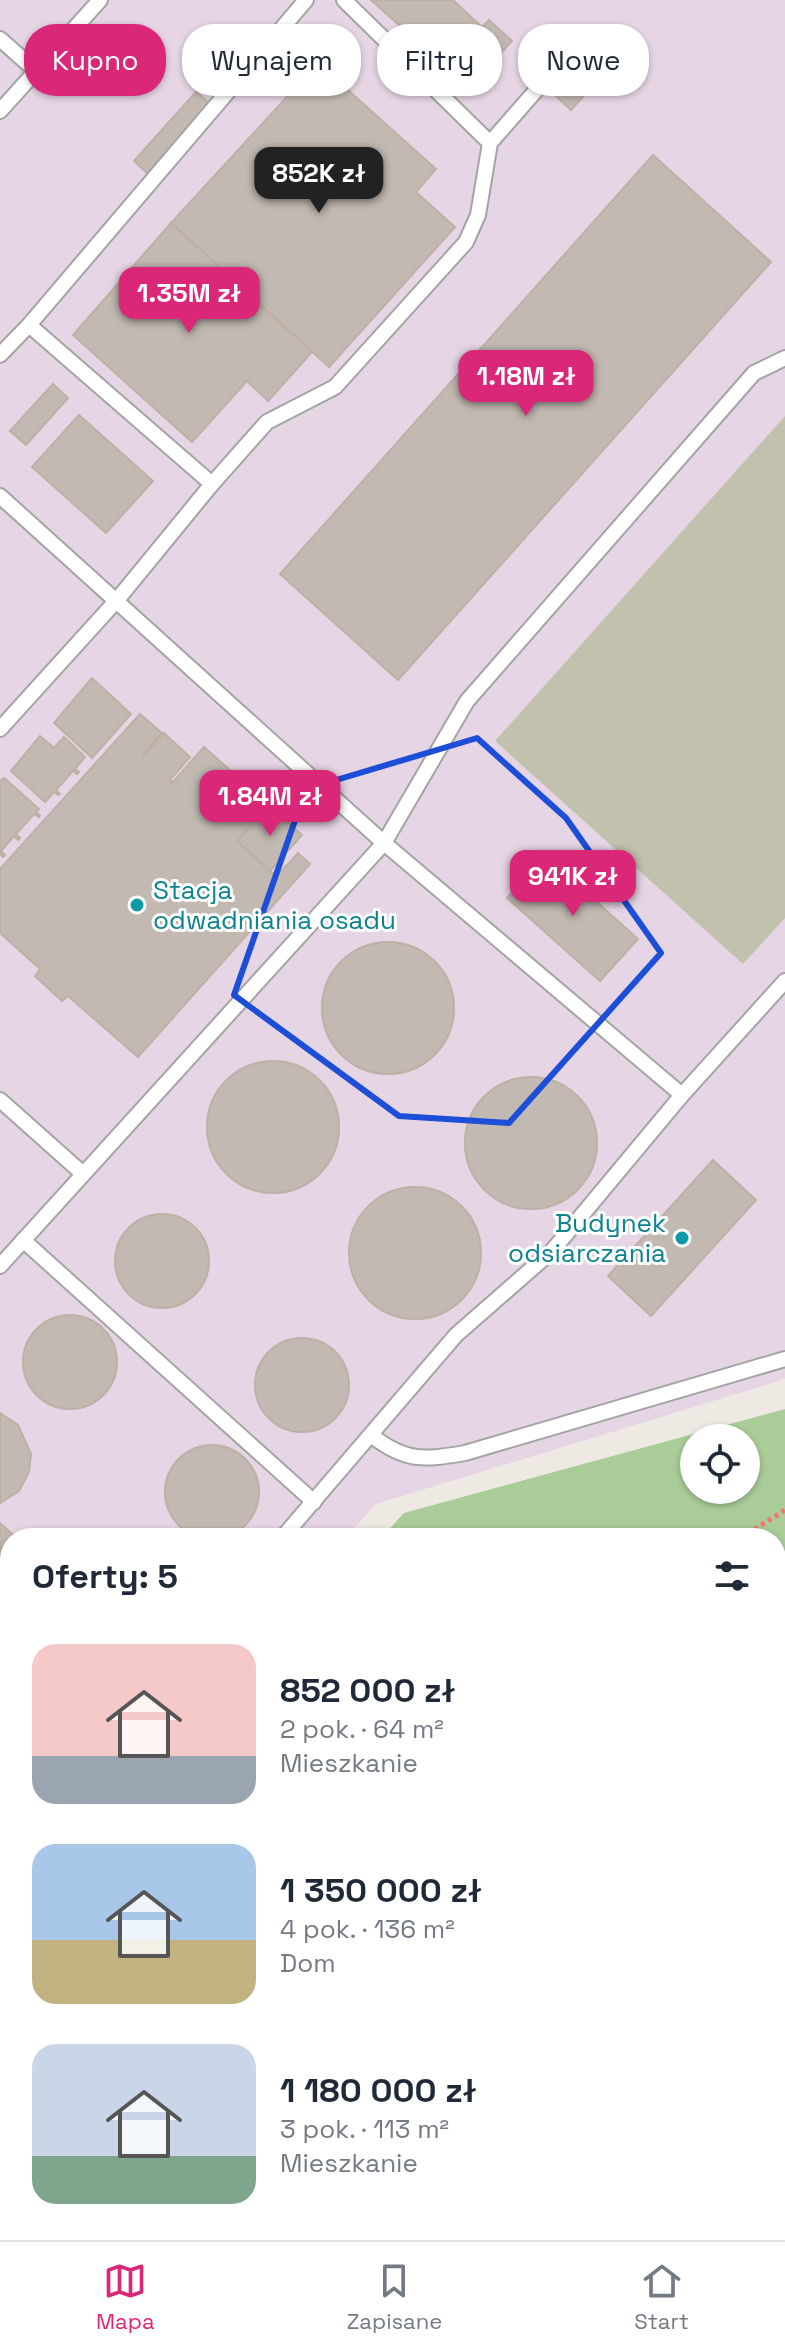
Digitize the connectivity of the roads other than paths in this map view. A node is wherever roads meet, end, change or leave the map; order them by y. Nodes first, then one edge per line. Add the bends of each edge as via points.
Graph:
1 (100, 0) edge
2 (344, 0) edge
3 (299, 2) edge
4 (78, 24) edge
5 (0, 39) edge
6 (24, 60) edge
7 (24, 84) edge
8 (531, 96) edge
9 (0, 111) edge
10 (490, 143) junction
11 (29, 325) junction
12 (0, 355) edge
13 (785, 358) edge
14 (212, 484) junction
15 (0, 496) edge
16 (117, 600) junction
17 (0, 729) edge
18 (384, 843) junction
19 (785, 981) edge
20 (682, 1095) junction
21 (0, 1100) edge
22 (82, 1173) junction
23 (23, 1240) junction
24 (0, 1266) edge
25 (785, 1359) edge
26 (371, 1435) junction
27 (314, 1502) junction
28 (291, 1528) edge

1 - 4 lane
2 - 10 lane
3 - 11 lane
5 - 6 lane
7 - 9 lane
8 - 10 lane
10 - 14 lane via 478,215 466,242 335,387 267,422
11 - 12 lane
11 - 14 lane
13 - 18 lane via 754,373 467,701
14 - 16 lane
15 - 16 lane
16 - 17 lane
16 - 18 lane
18 - 20 lane
18 - 22 lane
19 - 20 lane
20 - 26 lane via 552,1251 456,1335
21 - 22 lane
22 - 23 lane
23 - 24 lane
23 - 27 lane
25 - 26 lane via 465,1453 428,1459 408,1456
26 - 27 lane
27 - 28 lane

